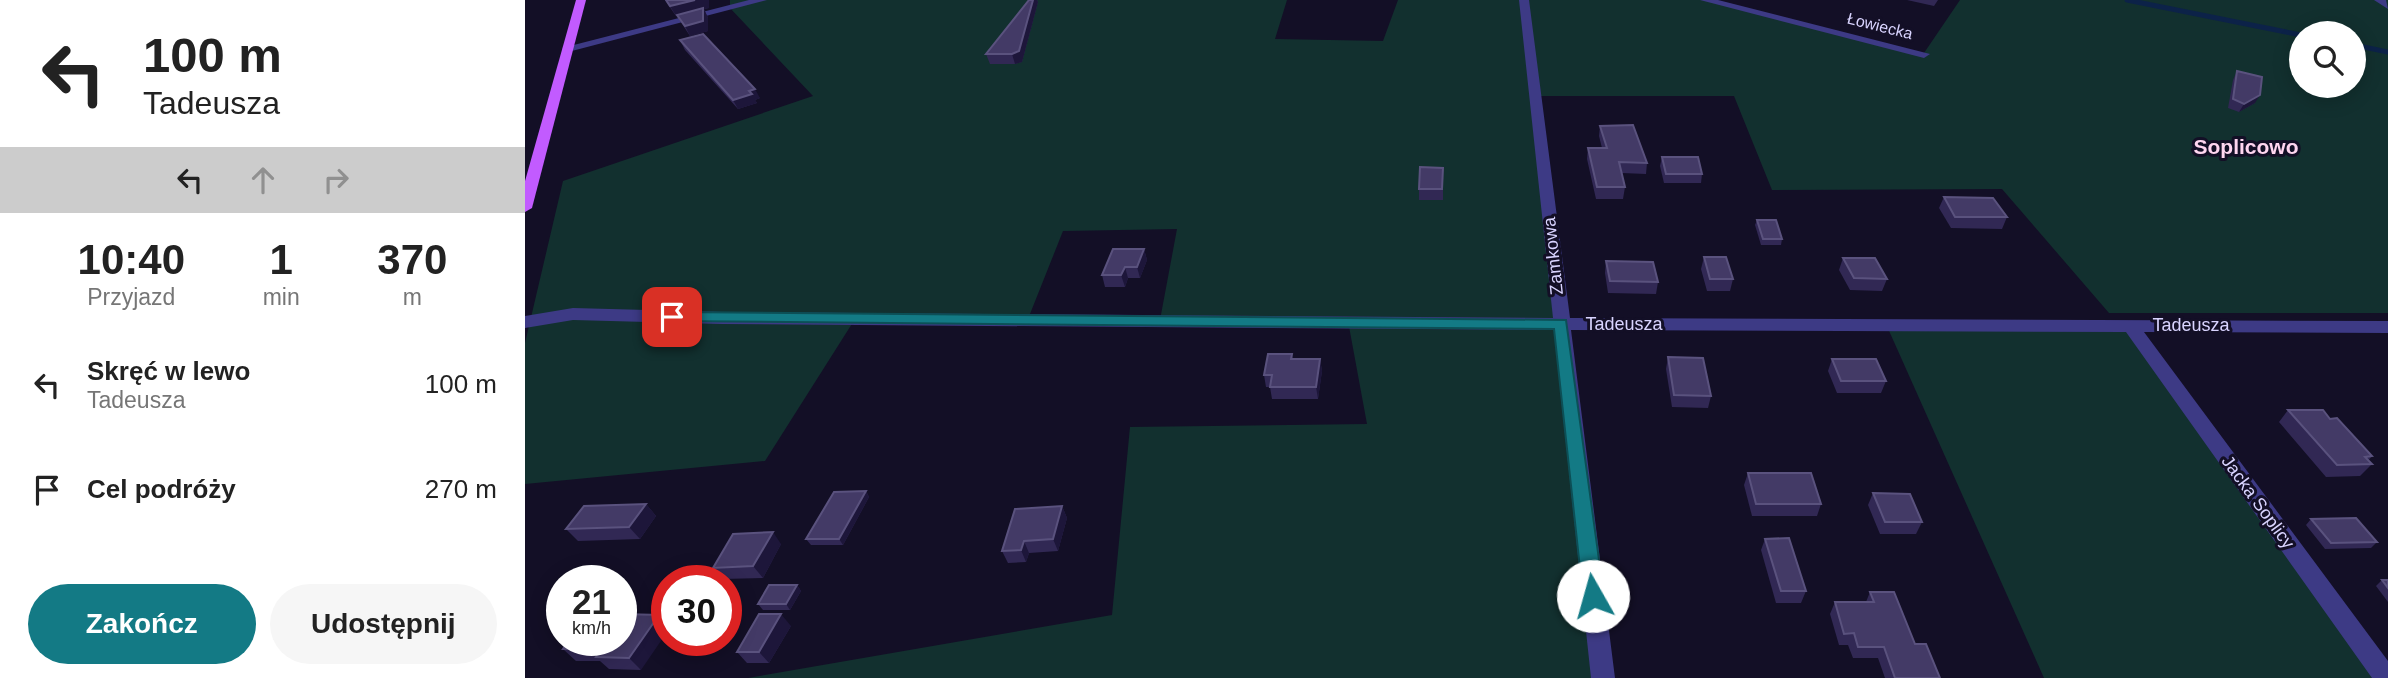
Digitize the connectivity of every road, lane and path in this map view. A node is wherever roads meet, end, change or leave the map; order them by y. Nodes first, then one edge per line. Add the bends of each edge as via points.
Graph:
1 (581, 0) edge
2 (762, 0) edge
3 (1524, 0) edge
4 (1706, 0) edge
5 (2379, 0) edge
6 (2388, 6) edge
7 (568, 48) junction
8 (1924, 54) dead end
9 (525, 208) edge
10 (525, 321) edge
11 (1561, 324) junction
12 (2130, 326) junction
13 (2388, 327) edge
14 (1603, 678) edge
15 (2386, 678) edge

1 - 7 main road
2 - 7 street
3 - 11 street, Zamkowa
4 - 8 street, Łowiecka
5 - 6 street
7 - 9 main road
10 - 11 street, Tadeusza via 573,314
11 - 12 street, Tadeusza
11 - 14 street, Zamkowa
12 - 13 street, Tadeusza
12 - 15 street, Jacka Soplicy

